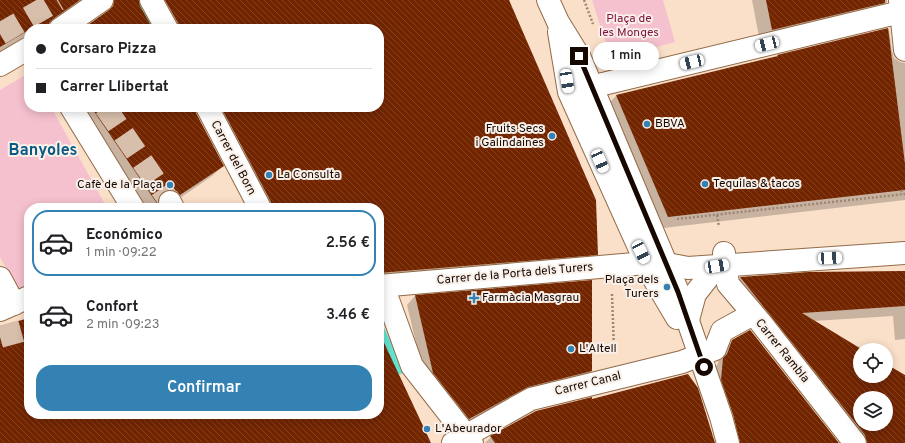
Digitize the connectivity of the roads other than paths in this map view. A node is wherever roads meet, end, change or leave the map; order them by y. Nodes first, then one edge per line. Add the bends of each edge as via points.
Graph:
1 (102, 0) edge
2 (151, 0) edge
3 (548, 0) edge
4 (902, 8) edge
5 (558, 22) junction
6 (58, 24) edge
7 (165, 24) edge
8 (905, 50) edge
9 (24, 51) edge
10 (0, 65) edge
11 (580, 89) junction
12 (74, 112) edge
13 (210, 112) edge
14 (130, 203) edge
15 (257, 203) edge
16 (905, 253) edge
17 (722, 261) junction
18 (656, 263) junction
19 (0, 278) edge
20 (384, 286) edge
21 (384, 294) edge
22 (14, 304) edge
23 (753, 314) junction
24 (688, 320) junction
25 (707, 352) junction
26 (464, 440) edge
27 (728, 443) edge
28 (855, 443) edge

1 - 6 street
2 - 7 street
3 - 5 street
4 - 8 street
4 - 11 street
5 - 11 street via 564,59
5 - 11 street via 579,56
9 - 10 street
11 - 18 street
12 - 14 street
13 - 15 street, Carrer del Born
16 - 17 street, Carrer de la Porta dels Turers
17 - 18 street, Carrer de la Porta dels Turers via 688,268
17 - 23 street, Carrer Rambla via 728,284
17 - 24 street via 695,294
18 - 20 street, Carrer de la Porta dels Turers
18 - 24 street via 678,292
18 - 25 street via 651,274
19 - 22 street
21 - 26 street via 412,366
23 - 25 street via 722,331
23 - 28 street, Carrer Rambla
24 - 25 street
25 - 26 street, Carrer Canal via 682,362 531,398
25 - 27 street

